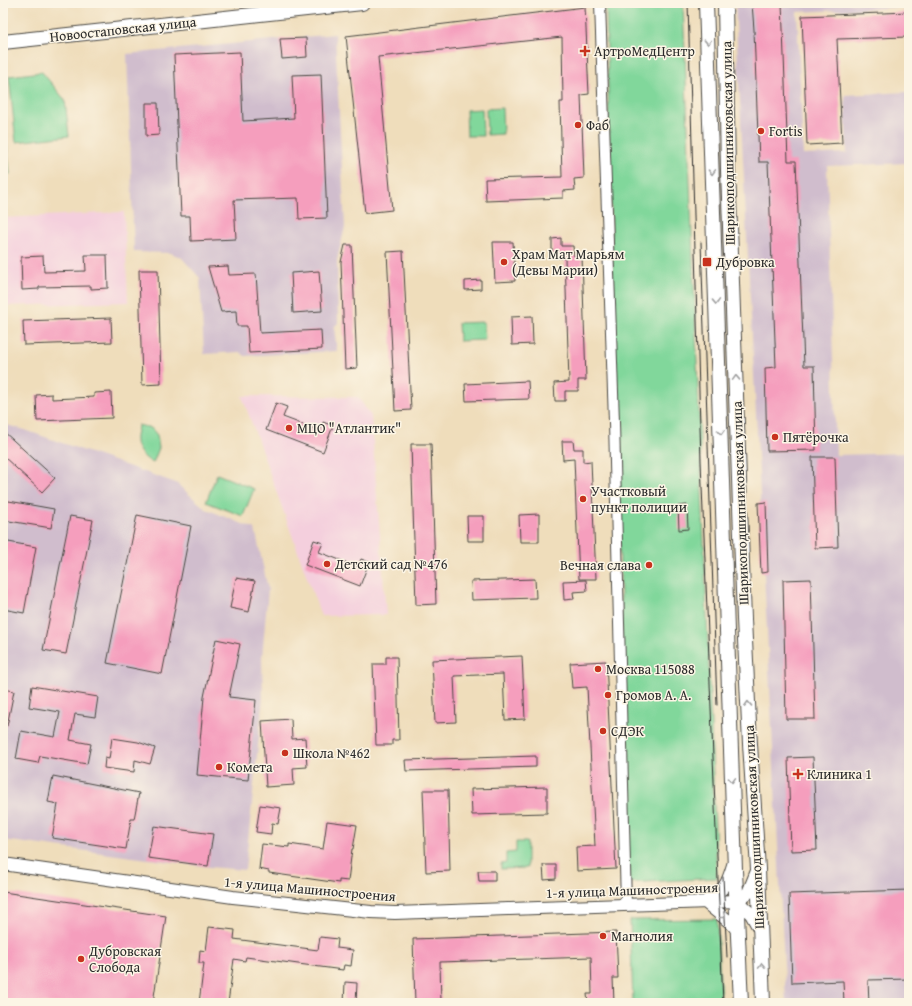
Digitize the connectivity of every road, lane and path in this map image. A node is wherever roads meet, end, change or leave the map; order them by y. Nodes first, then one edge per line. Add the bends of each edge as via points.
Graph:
1 (362, 3) edge
2 (600, 3) edge
3 (706, 3) edge
4 (725, 3) edge
5 (3, 42) edge
6 (735, 860) junction
7 (3, 864) edge
8 (758, 869) junction
9 (737, 901) junction
10 (705, 902) junction
11 (626, 905) junction
12 (760, 930) junction
13 (738, 931) junction
14 (741, 1003) edge
15 (763, 1003) edge

1 - 5 main road, Новоостаповская улица
2 - 11 street
3 -> 6 main road, Шарикоподшипниковская улица
8 -> 4 main road, Шарикоподшипниковская улица via 744,596 728,170
6 - 9 main road, Шарикоподшипниковская улица
6 - 10 street via 727,884
7 - 11 street, 1-я улица Машиностроения via 232,898 371,912
8 - 9 street via 748,892
8 - 12 main road, Шарикоподшипниковская улица
9 - 10 street, 1-я улица Машиностроения
9 - 12 street via 751,914
9 - 13 main road, Шарикоподшипниковская улица
10 - 11 street, 1-я улица Машиностроения
10 -> 13 street
15 -> 12 main road, Шарикоподшипниковская улица
13 - 14 main road, Шарикоподшипниковская улица

